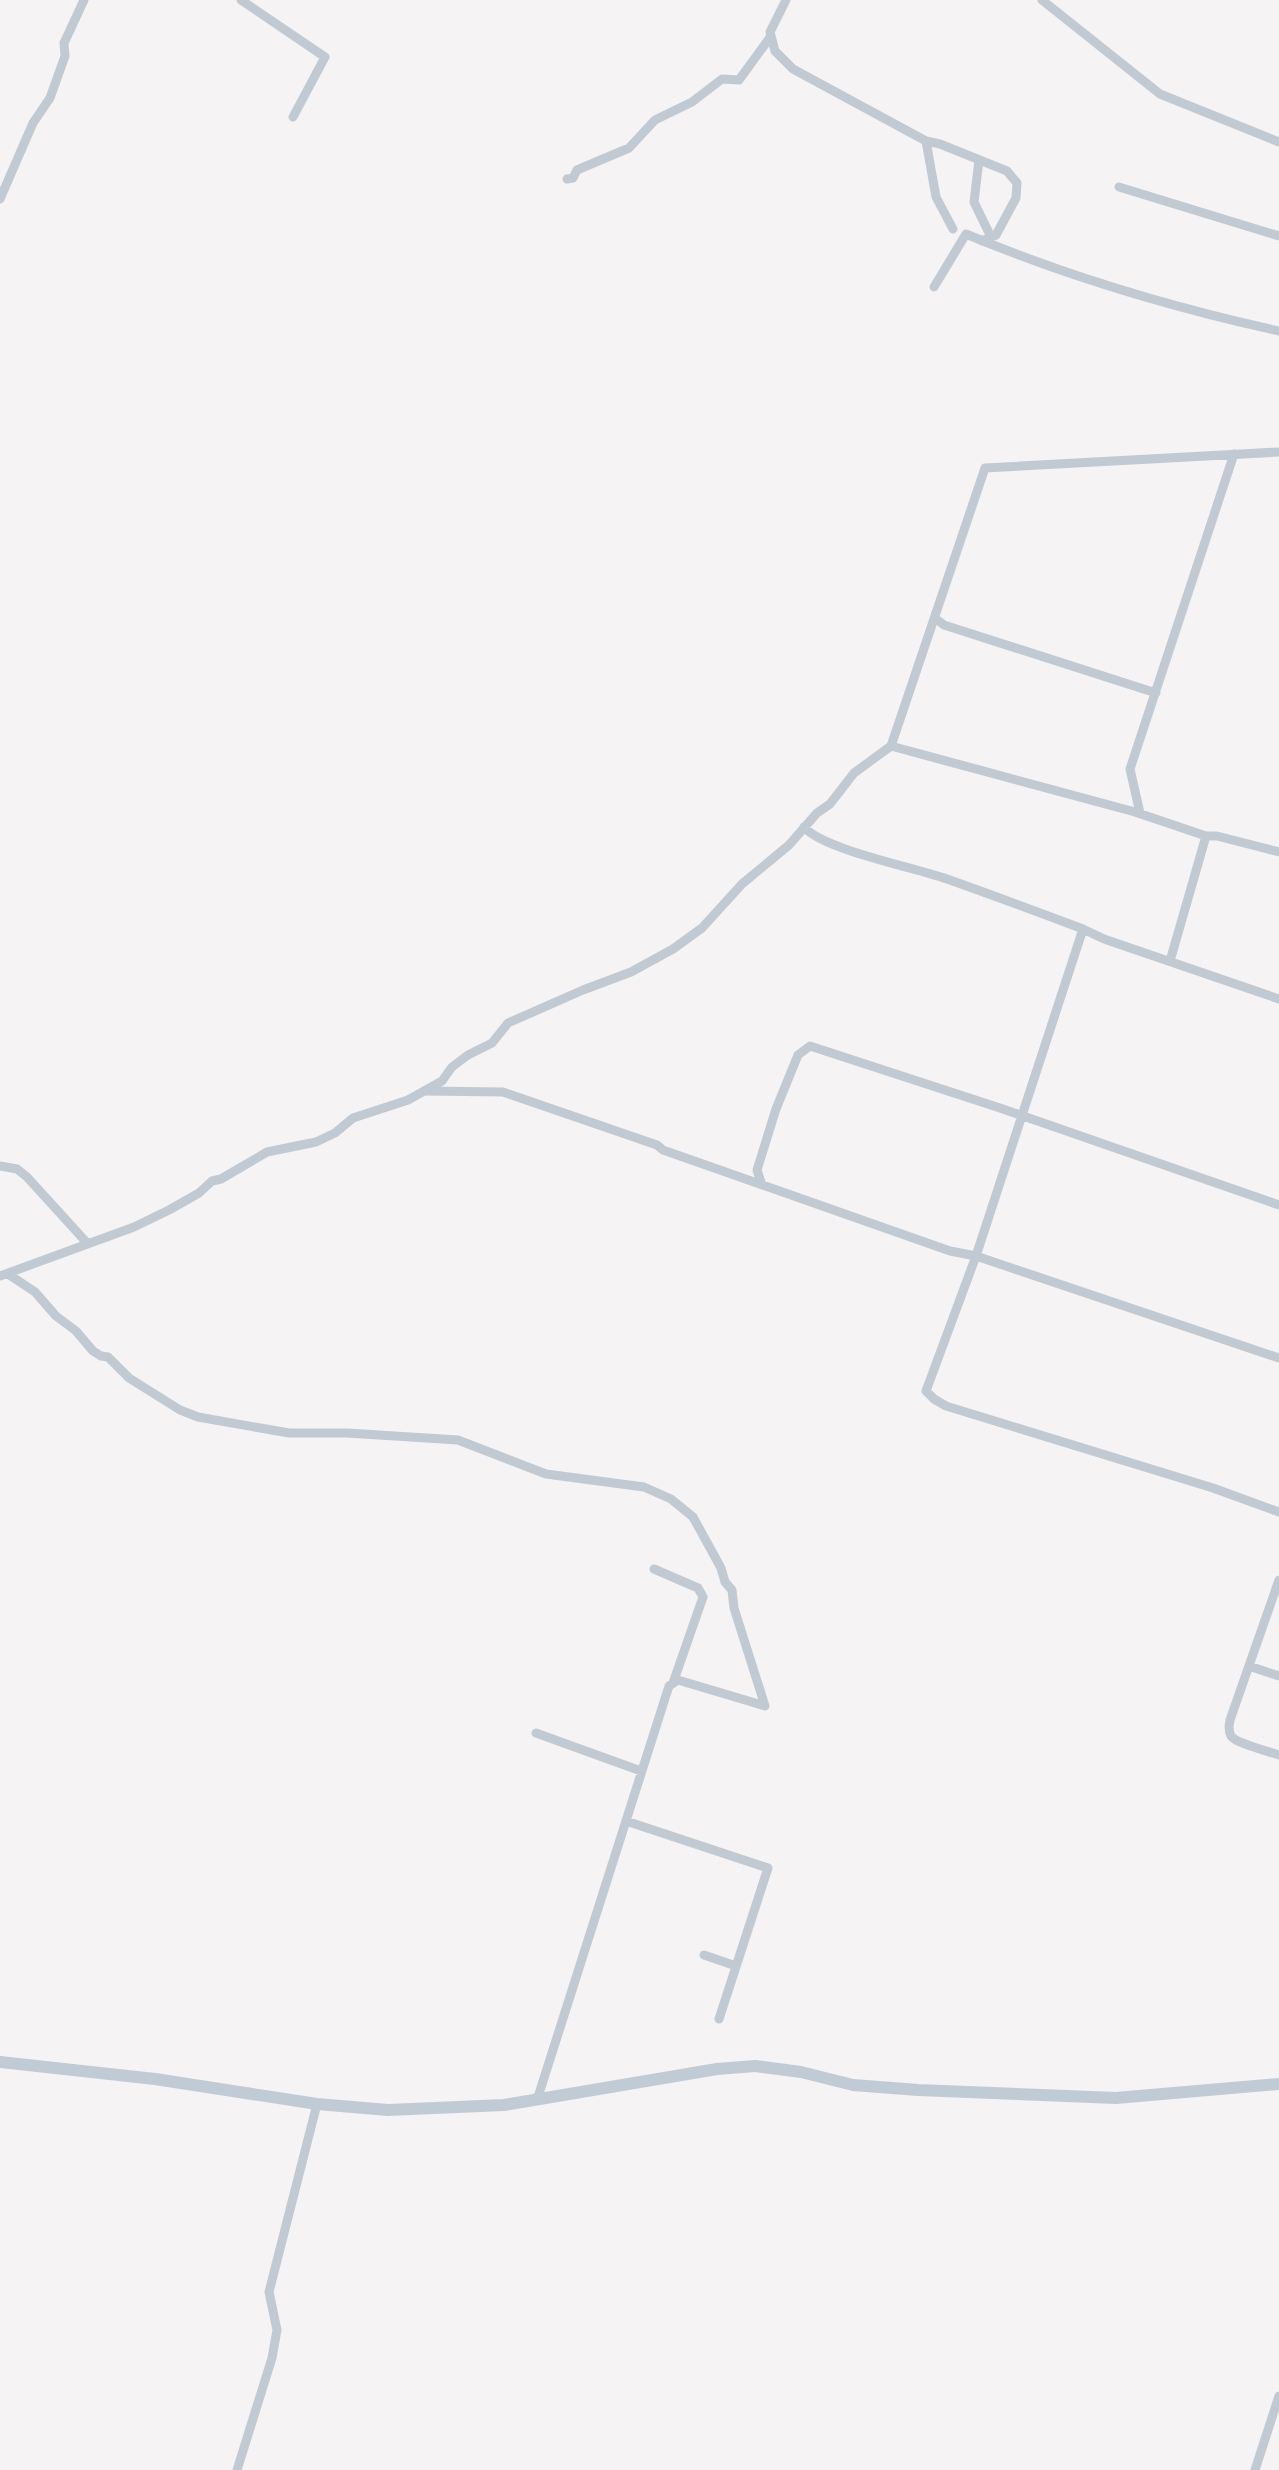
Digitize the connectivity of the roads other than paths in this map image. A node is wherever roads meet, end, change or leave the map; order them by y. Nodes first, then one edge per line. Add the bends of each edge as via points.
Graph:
1 (84, 0) edge
2 (241, 0) edge
3 (786, 0) edge
4 (1042, 0) edge
5 (771, 36) junction
6 (293, 117) dead end
7 (926, 141) junction
8 (1279, 142) edge
9 (979, 160) junction
10 (567, 179) dead end
11 (1120, 187) dead end
12 (0, 199) edge
13 (953, 229) dead end
14 (1279, 236) edge
15 (991, 237) junction
16 (982, 241) junction
17 (934, 287) dead end
18 (1279, 331) edge
19 (1279, 452) edge
20 (1234, 454) junction
21 (935, 618) junction
22 (1156, 693) junction
23 (891, 746) junction
24 (1140, 814) junction
25 (804, 827) junction
26 (1206, 836) junction
27 (1279, 852) edge
28 (1083, 929) junction
29 (1170, 961) junction
30 (1279, 999) edge
31 (426, 1091) junction
32 (1023, 1116) junction
33 (0, 1166) edge
34 (762, 1184) junction
35 (1279, 1205) edge
36 (88, 1244) junction
37 (976, 1256) junction
38 (4, 1275) edge
39 (1279, 1358) edge
40 (1279, 1512) edge
41 (654, 1569) dead end
42 (1279, 1580) edge
43 (1249, 1666) junction
44 (1279, 1676) edge
45 (673, 1683) junction
46 (536, 1733) dead end
47 (1279, 1755) edge
48 (641, 1772) junction
49 (626, 1821) junction
50 (704, 1955) dead end
51 (736, 1966) junction
52 (719, 2019) dead end
53 (0, 2062) edge
54 (1279, 2084) edge
55 (537, 2100) junction
56 (317, 2104) junction
57 (1279, 2396) edge
58 (237, 2470) edge
59 (1255, 2470) edge

1 - 12 street via 64,43 64,56 50,98 33,123
2 - 6 street via 325,57
3 - 5 street
4 - 8 street via 1160,94
5 - 7 street via 775,51 793,69
5 - 10 street via 739,80 722,80 700,97 655,120 629,148 577,170 573,178
7 - 9 street
7 - 13 street via 936,197
9 - 15 street via 974,202
9 - 15 street via 1007,171 1017,183 1016,198 996,235
11 - 14 street
15 - 16 street
16 - 17 street via 966,234
16 - 18 street via 1087,281 1193,312
19 - 20 street
20 - 21 street via 985,468
20 - 22 street
21 - 22 street via 944,625
21 - 23 street
22 - 24 street via 1130,770
23 - 24 street
23 - 25 street via 854,773 830,804
24 - 26 street
25 - 28 street via 811,835 843,847 945,878
25 - 31 street via 789,846 742,884 702,928 673,949 631,972 508,1023 492,1043 468,1055 452,1067 442,1081
26 - 27 street
26 - 29 street
28 - 29 street
28 - 32 street
29 - 30 street
31 - 34 street via 503,1092
31 - 36 street via 353,1118 335,1133 316,1142 267,1152 212,1181 199,1193 169,1210
32 - 34 street via 810,1046 798,1055 776,1109 757,1170
32 - 35 street
32 - 37 street
33 - 36 street via 17,1169 27,1177
34 - 37 street via 950,1251
36 - 38 street
37 - 39 street
37 - 40 street via 926,1391 934,1399 946,1406
38 - 45 street via 35,1292 93,1351 108,1357 129,1378 198,1418 288,1433 458,1440 546,1474 644,1487 671,1499 692,1517 732,1590 734,1608 765,1706 678,1680
41 - 45 street via 698,1588 703,1596
42 - 43 street
43 - 44 street
43 - 47 street via 1229,1730 1232,1738
45 - 48 street via 669,1686
46 - 48 street
48 - 49 street
49 - 51 street via 768,1868
49 - 55 street
50 - 51 street
51 - 52 street
53 - 56 street via 155,2079
54 - 55 street via 1116,2098 853,2085 801,2072 755,2066 716,2069
55 - 56 street via 504,2105 388,2110
56 - 58 street via 270,2292 277,2330 272,2358
57 - 59 street

